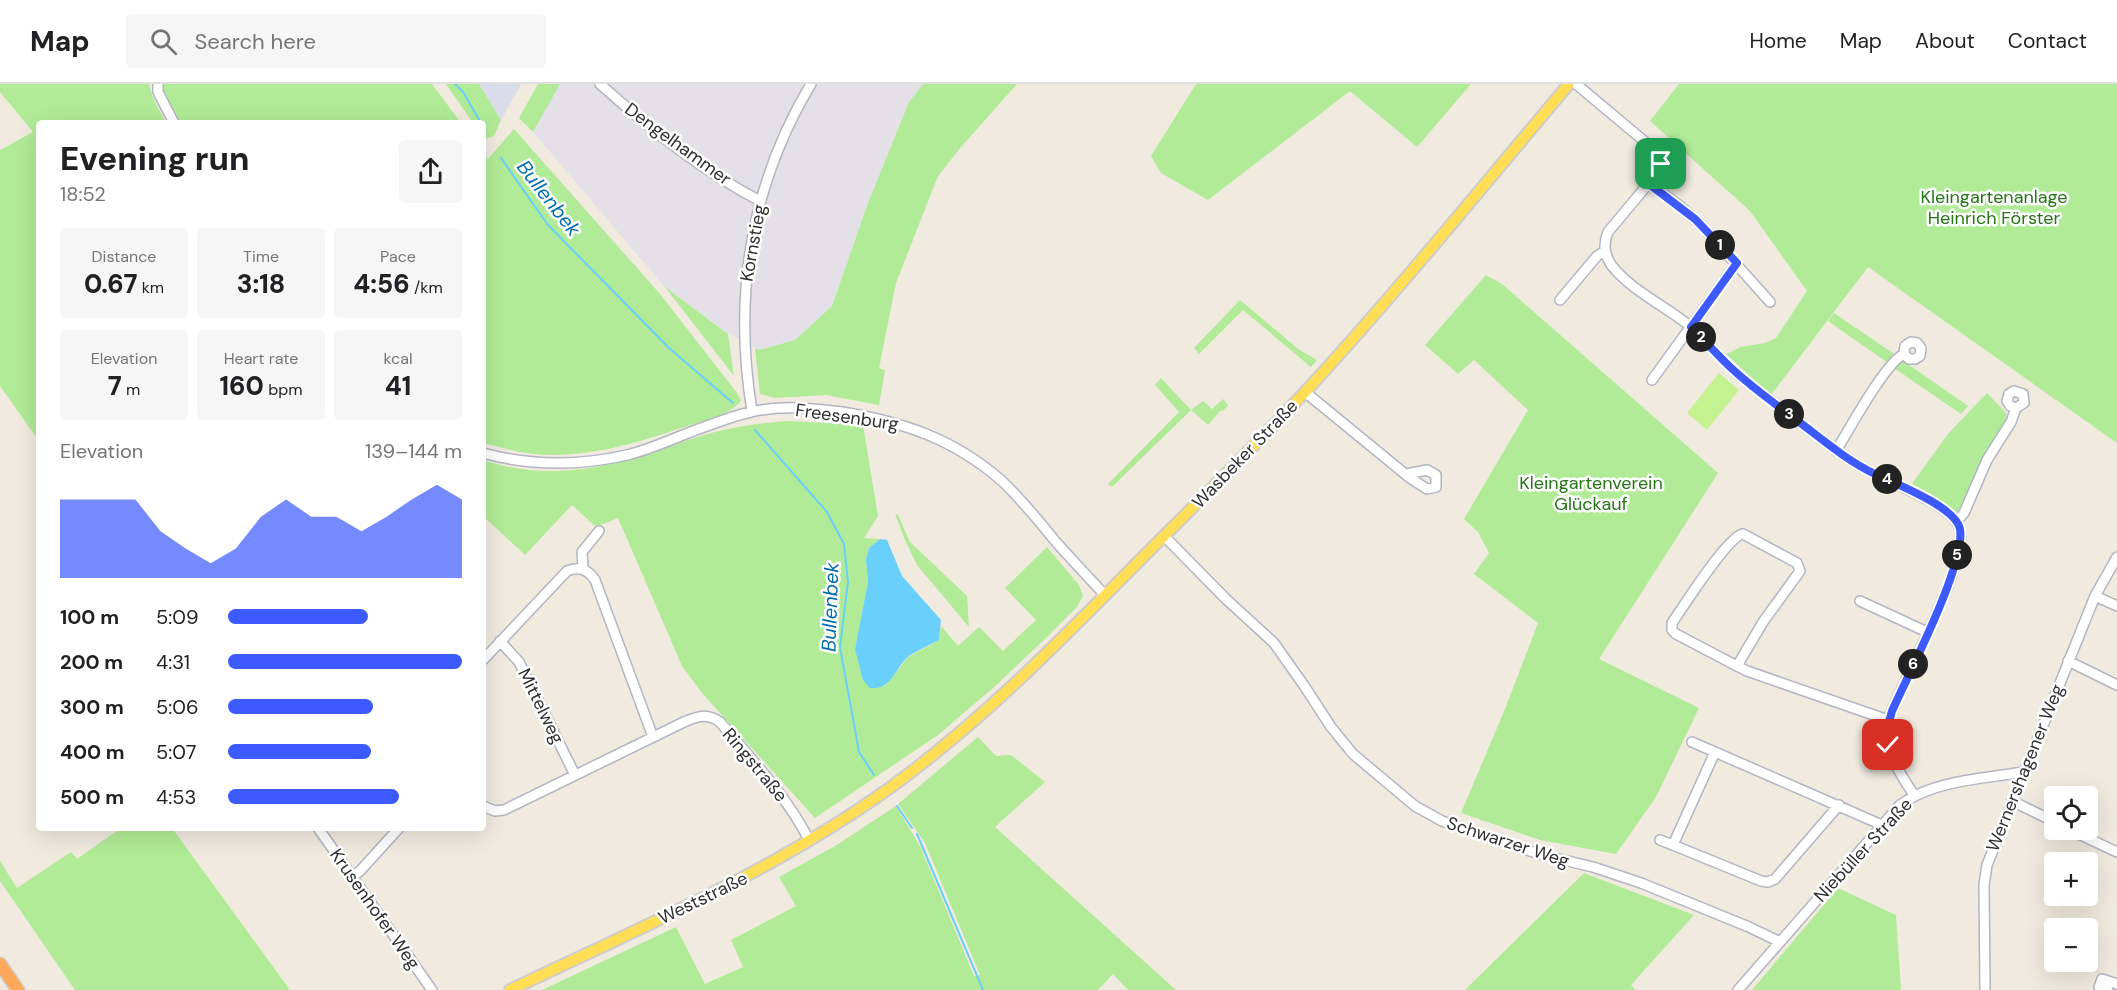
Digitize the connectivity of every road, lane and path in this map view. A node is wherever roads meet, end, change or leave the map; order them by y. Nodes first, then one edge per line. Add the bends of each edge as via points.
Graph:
1 (158, 84) edge
2 (600, 84) edge
3 (811, 84) edge
4 (1569, 84) edge
5 (1576, 84) edge
6 (172, 120) edge
7 (1649, 184) junction
8 (760, 201) junction
9 (1605, 251) junction
10 (1737, 263) junction
11 (1560, 300) dead end
12 (1770, 302) dead end
13 (1691, 327) junction
14 (1904, 354) dead end
15 (1652, 380) dead end
16 (1305, 392) junction
17 (2016, 408) dead end
18 (752, 411) junction
19 (1836, 451) junction
20 (486, 454) edge
21 (1406, 474) dead end
22 (1957, 521) junction
23 (599, 531) dead end
24 (1164, 536) junction
25 (2117, 557) edge
26 (583, 569) junction
27 (1105, 595) junction
28 (2095, 596) junction
29 (1860, 601) dead end
30 (2117, 606) edge
31 (1927, 632) junction
32 (500, 641) junction
33 (486, 657) edge
34 (2067, 661) junction
35 (1737, 666) junction
36 (2117, 685) edge
37 (1888, 720) junction
38 (653, 737) junction
39 (1692, 742) dead end
40 (1715, 752) junction
41 (2023, 772) junction
42 (575, 775) junction
43 (887, 790) joint
44 (1914, 795) junction
45 (2012, 801) junction
46 (1839, 805) junction
47 (486, 807) edge
48 (2044, 817) edge
49 (1881, 825) junction
50 (320, 831) edge
51 (396, 831) edge
52 (809, 840) junction
53 (1660, 840) dead end
54 (2091, 840) edge
55 (1673, 845) junction
56 (2117, 852) edge
57 (352, 877) junction
58 (1780, 942) junction
59 (0, 964) edge
60 (2117, 984) edge
61 (18, 990) edge
62 (432, 990) edge
63 (510, 990) edge
64 (1738, 990) edge
65 (1985, 990) edge
66 (2108, 990) edge

1 - 6 street
2 - 8 street, Dengelhammer via 686,155
3 - 8 street, Kornstieg via 781,143
4 - 16 main road, Wasbeker Straße
5 - 7 street via 1660,156 1661,164
7 - 9 street via 1608,232
7 - 10 street via 1695,219
8 - 18 street, Kornstieg via 744,293 744,344
9 - 11 street
9 - 13 street via 1613,268
10 - 12 street
10 - 13 street
13 - 15 street
13 - 19 street via 1759,392
14 - 19 street via 1877,385
16 - 21 street
16 - 24 main road, Wasbeker Straße
17 - 22 street
18 - 20 street, Freesenburg via 629,455 588,463 550,464
18 - 27 street, Freesenburg via 788,408 856,414 907,426 941,440 969,456 1015,494
19 - 22 street via 1924,497
22 - 31 street via 1960,538 1955,564
23 - 26 street via 582,552
24 - 27 main road, Wasbeker Straße
24 - 58 street, Schwarzer Weg via 1274,643 1353,754 1415,806 1442,821 1641,883
25 - 28 street, Wernershagener Weg
26 - 32 street via 567,571
26 - 38 street via 595,580
27 - 43 main road, Wasbeker Straße via 1025,676 949,744
28 - 30 street
28 - 34 street, Wernershagener Weg
29 - 31 street
31 - 37 street
32 - 33 street
32 - 42 street, Mittelweg via 519,662
34 - 36 street
34 - 41 street, Wernershagener Weg
35 - 35 street via 1676,634 1671,626 1704,575 1734,538 1743,534 1797,563 1800,569
35 - 37 street
37 - 44 street via 1887,737 1893,761
38 - 42 street, Ringstraße
38 - 52 street, Ringstraße via 700,716 720,722 800,819
39 - 40 street
40 - 46 street
40 - 55 street
41 - 44 street, Niebüller Straße via 1929,788
41 - 45 street, Wernershagener Weg
42 - 47 street, Ringstraße via 504,810
43 - 52 main road, Weststraße
44 - 49 street, Niebüller Straße
45 - 48 street
45 - 65 street, Wernershagener Weg via 1987,864 1984,885
46 - 49 street
46 - 55 street via 1786,868 1768,882
49 - 58 street, Niebüller Straße
50 - 57 street, Krusenhofer Weg
51 - 57 street
52 - 63 main road, Weststraße via 729,886
53 - 55 street
54 - 56 street
57 - 62 street, Krusenhofer Weg
58 - 64 street, Niebüller Straße
59 - 61 highway
60 - 66 street via 2102,979 2099,987

